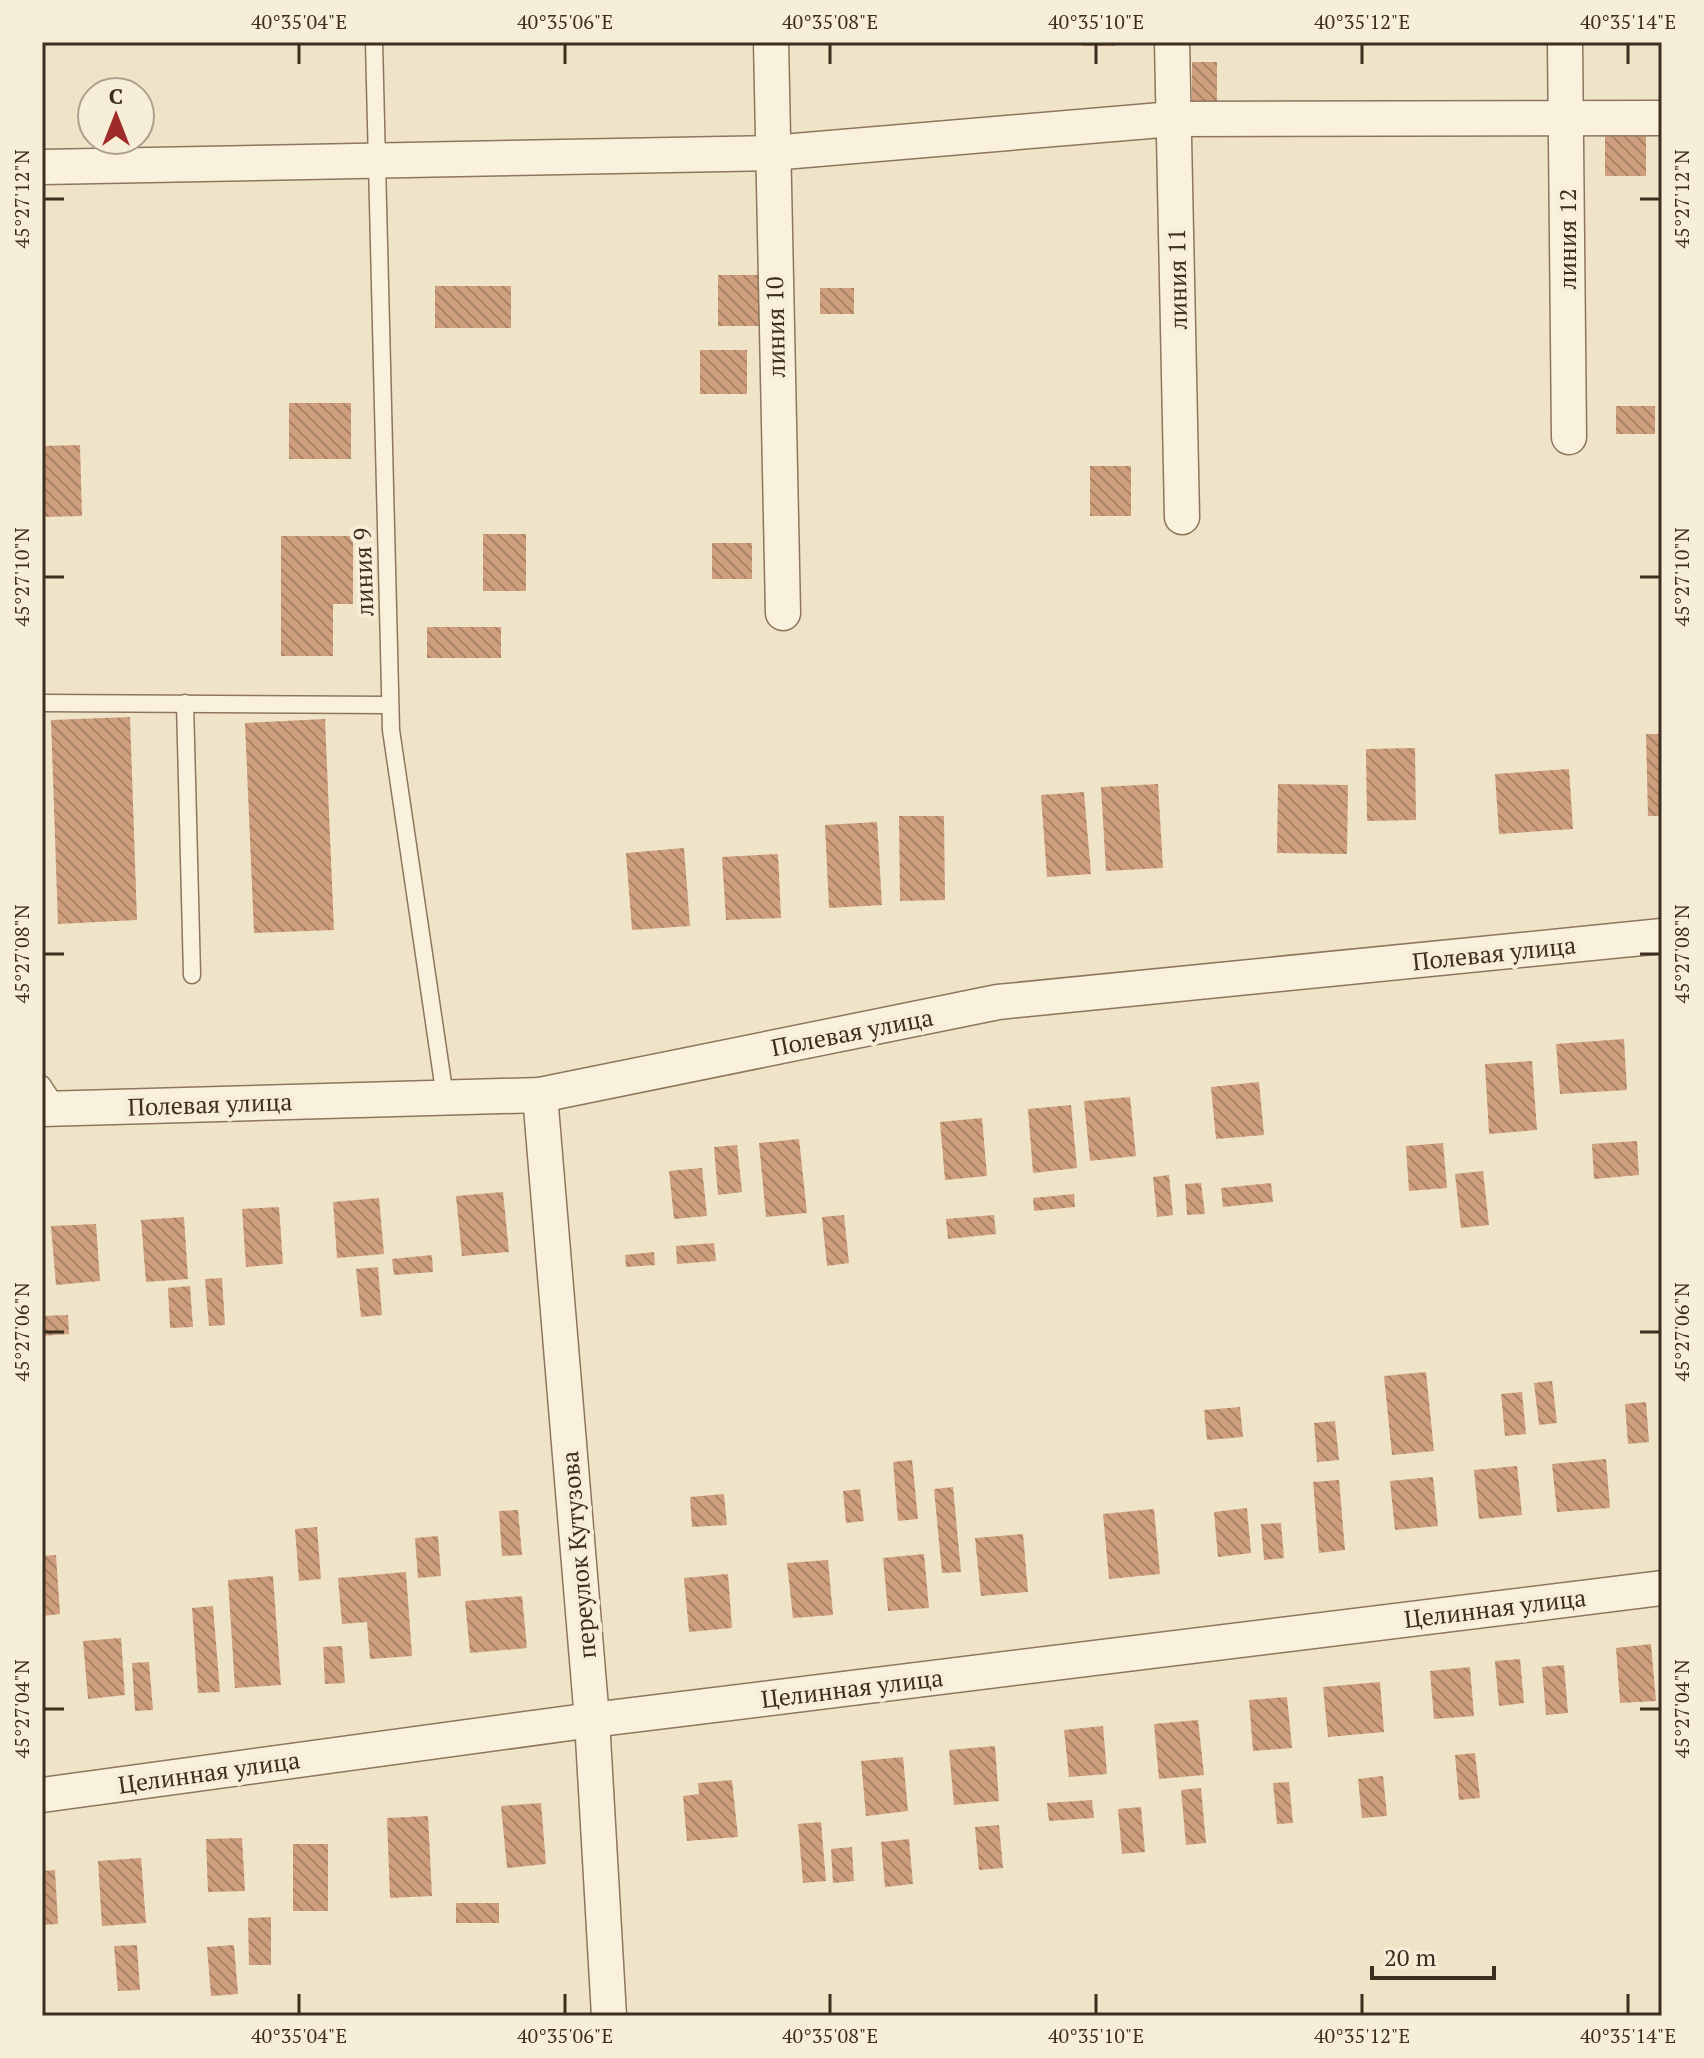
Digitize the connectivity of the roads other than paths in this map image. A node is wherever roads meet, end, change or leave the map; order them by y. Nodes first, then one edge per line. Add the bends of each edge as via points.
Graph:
1 (374, 42) edge
2 (771, 42) edge
3 (1172, 42) edge
4 (1565, 42) edge
5 (1662, 118) edge
6 (1173, 119) junction
7 (1567, 120) junction
8 (771, 153) junction
9 (375, 161) junction
10 (42, 167) edge
11 (1569, 437) dead end
12 (1182, 517) dead end
13 (783, 613) dead end
14 (42, 703) edge
15 (185, 703) junction
16 (390, 705) junction
17 (1662, 936) edge
18 (192, 975) dead end
19 (540, 1095) junction
20 (445, 1097) junction
21 (47, 1100) edge
22 (1662, 1588) edge
23 (592, 1720) junction
24 (42, 1795) edge
25 (609, 2016) edge

1 - 9 lane, линия 9
2 - 8 street, линия 10
3 - 6 street, линия 11
4 - 7 street, линия 12
5 - 7 street
6 - 7 street
6 - 8 street
6 - 12 street, линия 11
7 - 11 street, линия 12
8 - 9 street
8 - 13 street, линия 10
9 - 10 street
9 - 16 lane, линия 9
14 - 15 lane
15 - 16 lane
15 - 18 lane
16 - 20 lane, линия 9
17 - 19 street, Полевая улица via 998,1002
19 - 20 street, Полевая улица
19 - 23 street, переулок Кутузова
20 - 21 street, Полевая улица
22 - 23 street, Целинная улица
23 - 24 street, Целинная улица
23 - 25 street, переулок Кутузова

